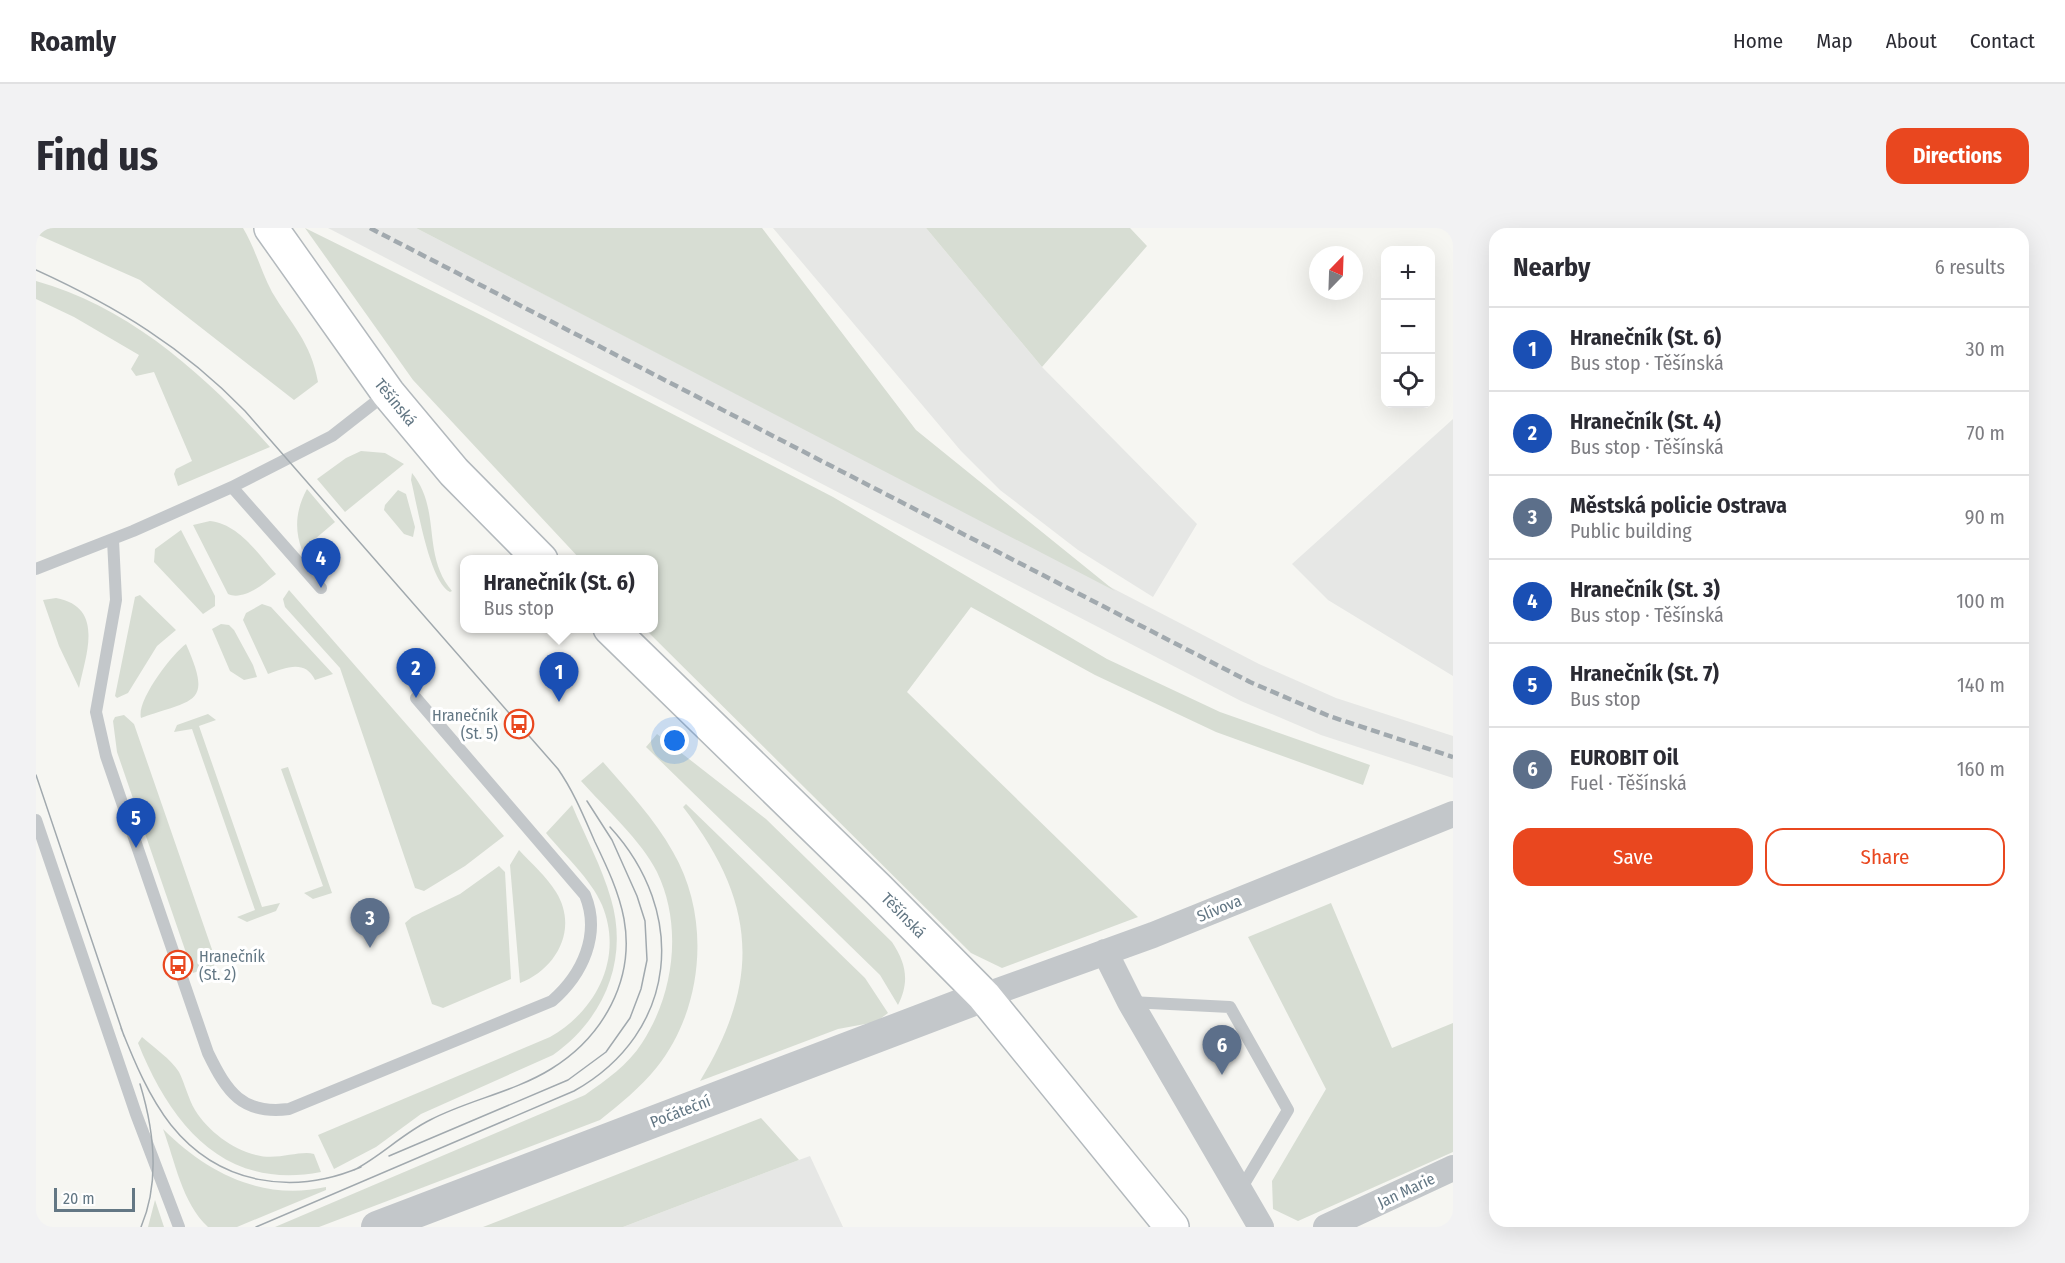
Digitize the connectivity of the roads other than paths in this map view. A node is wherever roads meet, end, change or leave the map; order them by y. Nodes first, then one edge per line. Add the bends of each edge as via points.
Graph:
1 (271, 228) edge
2 (388, 393) junction
3 (232, 487) junction
4 (113, 540) junction
5 (536, 555) edge
6 (36, 569) edge
7 (321, 588) dead end
8 (615, 633) edge
9 (416, 698) dead end
10 (1453, 814) edge
11 (36, 820) edge
12 (1105, 952) junction
13 (984, 996) junction
14 (1130, 1002) junction
15 (1453, 1168) edge
16 (1241, 1189) junction
17 (179, 1227) edge
18 (377, 1227) edge
19 (1172, 1227) edge
20 (1261, 1227) edge
21 (1326, 1227) edge

1 - 2 main road, Těšínská
2 - 3 lane via 332,436
2 - 5 main road, Těšínská via 454,471
3 - 4 lane
3 - 7 lane
4 - 6 lane
4 - 9 lane via 116,600 96,712 106,756 208,1053 234,1096 250,1107 269,1112 289,1109 552,1001 565,990 584,958 591,938 585,895
8 - 13 main road, Těšínská
10 - 12 street, Slívova
11 - 17 lane via 135,1114
12 - 13 street, Slívova
12 - 14 street
13 - 18 street, Počáteční
13 - 19 main road, Těšínská
14 - 16 street
14 - 16 lane via 1230,1007 1288,1110
15 - 21 street, Jan Marie
16 - 20 street

